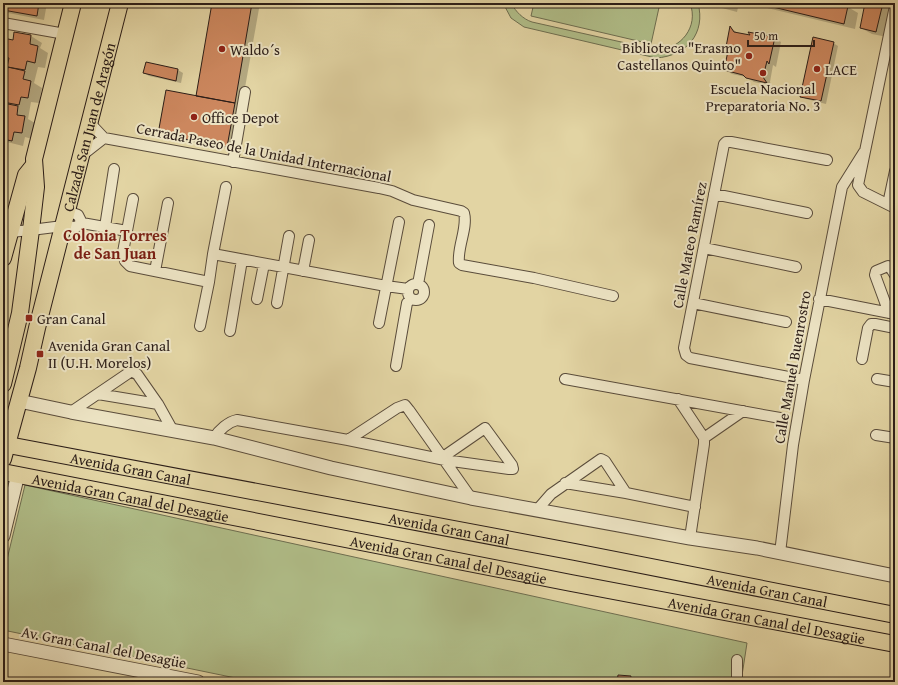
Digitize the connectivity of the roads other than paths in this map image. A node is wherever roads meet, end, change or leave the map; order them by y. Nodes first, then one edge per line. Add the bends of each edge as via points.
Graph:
1 (73, 3) edge
2 (120, 3) edge
3 (894, 10) edge
4 (3, 23) edge
5 (65, 34) junction
6 (245, 92) dead end
7 (89, 122) junction
8 (104, 138) junction
9 (864, 152) junction
10 (81, 156) junction
11 (827, 160) dead end
12 (233, 162) junction
13 (34, 165) junction
14 (114, 170) dead end
15 (895, 172) edge
16 (226, 187) dead end
17 (714, 194) junction
18 (133, 199) dead end
19 (168, 203) dead end
20 (891, 206) edge
21 (807, 213) dead end
22 (65, 219) junction
23 (399, 222) dead end
24 (86, 224) junction
25 (429, 225) dead end
26 (105, 227) junction
27 (31, 230) junction
28 (127, 231) junction
29 (10, 232) junction
30 (289, 236) dead end
31 (309, 240) dead end
32 (704, 248) junction
33 (213, 254) junction
34 (3, 258) edge
35 (242, 260) junction
36 (264, 264) junction
37 (284, 267) junction
38 (796, 267) dead end
39 (155, 271) junction
40 (303, 271) junction
41 (895, 275) edge
42 (209, 282) junction
43 (418, 284) junction
44 (386, 286) junction
45 (408, 288) junction
46 (613, 296) dead end
47 (258, 299) dead end
48 (411, 299) junction
49 (819, 299) junction
50 (277, 303) dead end
51 (693, 303) junction
52 (892, 313) edge
53 (786, 322) dead end
54 (379, 323) dead end
55 (200, 326) dead end
56 (895, 328) edge
57 (230, 331) dead end
58 (862, 359) dead end
59 (396, 366) dead end
60 (565, 379) dead end
61 (877, 379) dead end
62 (804, 380) junction
63 (895, 382) edge
64 (3, 383) edge
65 (98, 394) junction
66 (678, 399) junction
67 (19, 401) junction
68 (158, 404) junction
69 (743, 411) junction
70 (71, 412) junction
71 (780, 418) dead end
72 (173, 431) junction
73 (876, 435) dead end
74 (214, 438) junction
75 (704, 438) junction
76 (895, 438) edge
77 (348, 440) junction
78 (4, 449) edge
79 (444, 458) junction
80 (8, 474) edge
81 (565, 483) junction
82 (626, 493) junction
83 (471, 498) junction
84 (3, 505) edge
85 (695, 507) junction
86 (537, 510) junction
87 (3, 536) edge
88 (690, 538) junction
89 (780, 553) junction
90 (895, 576) edge
91 (895, 615) edge
92 (3, 644) edge
93 (895, 644) edge
94 (737, 660) dead end
95 (157, 678) edge
96 (198, 682) edge
97 (737, 682) edge

1 - 5 main road
2 - 7 main road, Calzada San Juan de Aragón
3 - 9 street
4 - 5 street
5 - 13 main road
6 - 12 street
7 - 8 street
7 - 10 main road, Calzada San Juan de Aragón
8 - 10 street
8 - 12 street, Cerrada Paseo de la Unidad Internacional
9 - 20 street via 858,185 863,192
9 - 49 street, Calle Manuel Buenrostro via 842,187
10 - 22 main road, Calzada San Juan de Aragón
11 - 17 street, Calle Mateo Ramírez via 726,142 723,146
12 - 46 street, Cerrada Paseo de la Unidad Internacional via 392,191 413,200 458,210 464,213 465,219 458,258 462,265
13 - 27 main road via 36,187
13 - 29 main road via 26,174
14 - 26 street
15 - 20 street
16 - 33 street
17 - 21 street
17 - 32 street, Calle Mateo Ramírez
18 - 28 street
19 - 39 street
22 - 24 street via 76,226
22 - 24 street via 78,215
22 - 27 street
22 - 67 main road, Calzada San Juan de Aragón
23 - 44 street
24 - 26 street
25 - 43 street
26 - 28 street
27 - 29 street
27 - 64 main road via 20,313
28 - 39 street via 123,252 127,264
29 - 34 main road
30 - 37 street
31 - 40 street
32 - 38 street
32 - 51 street, Calle Mateo Ramírez
33 - 35 street
33 - 42 street
35 - 36 street
35 - 57 street
36 - 37 street
36 - 47 street
37 - 40 street
37 - 50 street
39 - 42 street
40 - 44 street
41 - 52 street via 888,266 876,271 875,275
42 - 55 street
43 - 45 street via 412,284
43 - 48 street via 423,287 424,295 417,300
44 - 45 street
44 - 54 street
45 - 48 street
48 - 59 street via 407,304
49 - 52 street
49 - 62 street, Calle Manuel Buenrostro
51 - 53 street
51 - 62 street, Calle Mateo Ramírez via 684,348 690,358
56 - 58 street via 871,324
60 - 66 street
61 - 63 street
62 - 89 street, Calle Manuel Buenrostro
65 - 68 street
65 - 68 street via 133,372
65 - 70 street
66 - 69 street
66 - 75 street
67 - 70 street
67 - 78 main road, Calzada San Juan de Aragón
68 - 72 street
69 - 71 street
69 - 75 street
70 - 72 street
72 - 74 street
73 - 76 street
74 - 77 street via 219,430 237,420
74 - 83 street via 331,468
75 - 85 street
77 - 79 street
77 - 79 street via 404,405
78 - 91 main road, Avenida Gran Canal via 567,550
79 - 79 street via 485,428 513,469 509,470
79 - 83 street
80 - 84 street
80 - 87 street
80 - 93 main road, Avenida Gran Canal del Desagüe
81 - 82 street
81 - 82 street via 604,459
81 - 86 street
82 - 85 street
83 - 86 street
85 - 88 street
86 - 88 street
88 - 89 street
89 - 90 street
92 - 95 street, Av. Gran Canal del Desagüe
94 - 97 street
95 - 96 street, Av. Gran Canal del Desagüe

